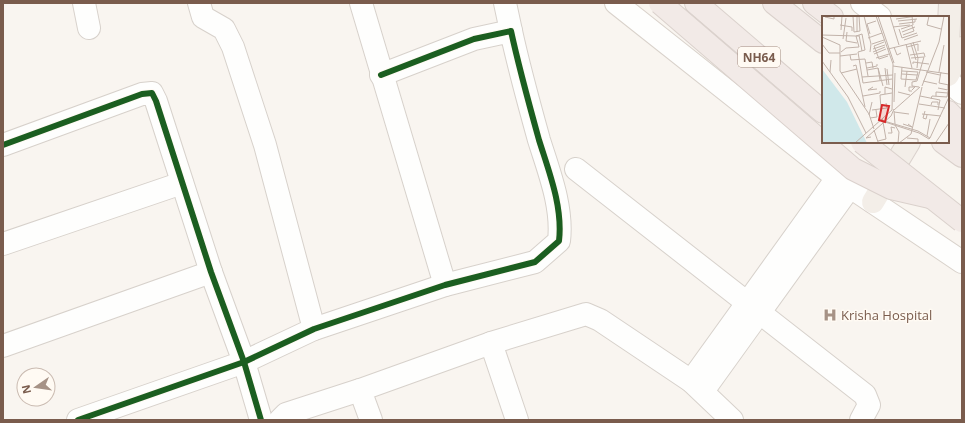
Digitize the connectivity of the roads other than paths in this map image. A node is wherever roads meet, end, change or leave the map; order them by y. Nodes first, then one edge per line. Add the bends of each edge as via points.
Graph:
1 (84, 3) edge
2 (199, 3) edge
3 (360, 3) edge
4 (505, 3) edge
5 (616, 3) edge
6 (660, 3) edge
7 (696, 3) edge
8 (774, 3) edge
9 (814, 3) edge
10 (862, 3) edge
11 (950, 3) edge
12 (831, 16) edge
13 (879, 16) edge
14 (949, 24) edge
15 (88, 28) dead end
16 (511, 31) junction
17 (822, 41) edge
18 (962, 48) edge
19 (949, 74) edge
20 (381, 75) junction
21 (949, 82) edge
22 (962, 93) edge
23 (822, 111) edge
24 (949, 113) edge
25 (962, 140) edge
26 (822, 142) edge
27 (823, 143) edge
28 (863, 143) edge
29 (908, 143) edge
30 (944, 143) edge
31 (3, 145) edge
32 (962, 156) edge
33 (576, 169) dead end
34 (844, 182) junction
35 (182, 183) junction
36 (930, 197) junction
37 (873, 202) junction
38 (962, 221) edge
39 (3, 244) edge
40 (962, 262) edge
41 (211, 272) junction
42 (445, 285) junction
43 (753, 308) junction
44 (314, 328) junction
45 (491, 344) junction
46 (3, 346) edge
47 (244, 362) junction
48 (697, 386) junction
49 (360, 390) junction
50 (78, 420) edge
51 (261, 420) edge
52 (280, 420) edge
53 (371, 420) edge
54 (517, 420) edge
55 (732, 420) edge
56 (861, 420) edge

1 - 15 street
2 - 44 street via 203,17 224,29 233,47 265,145
3 - 20 street
4 - 16 street
5 - 34 street
6 - 26 highway, bridge
7 - 23 highway, NH64
8 - 17 highway
9 - 12 highway
10 - 13 street
11 - 14 main road
16 - 20 street via 474,39
16 - 42 street via 519,71 556,198 560,228 558,241 535,262
18 - 19 main road
20 - 42 street
21 - 22 street
24 - 25 highway via 954,118
27 - 36 highway, bridge via 853,169 891,188
28 - 36 highway, bridge via 905,174
29 - 37 main road
30 - 32 highway
31 - 35 street via 142,94 152,93
33 - 43 street
34 - 37 street
34 - 43 street
35 - 39 street
35 - 41 street
36 - 38 highway, bridge
37 - 40 street
41 - 46 street
41 - 47 street
42 - 44 street
43 - 48 street
43 - 56 street via 865,395 869,405
44 - 47 street
45 - 48 street via 586,314 600,320
45 - 49 street
45 - 54 street
47 - 50 street
47 - 51 street
48 - 55 street
49 - 52 street via 286,414
49 - 53 street

